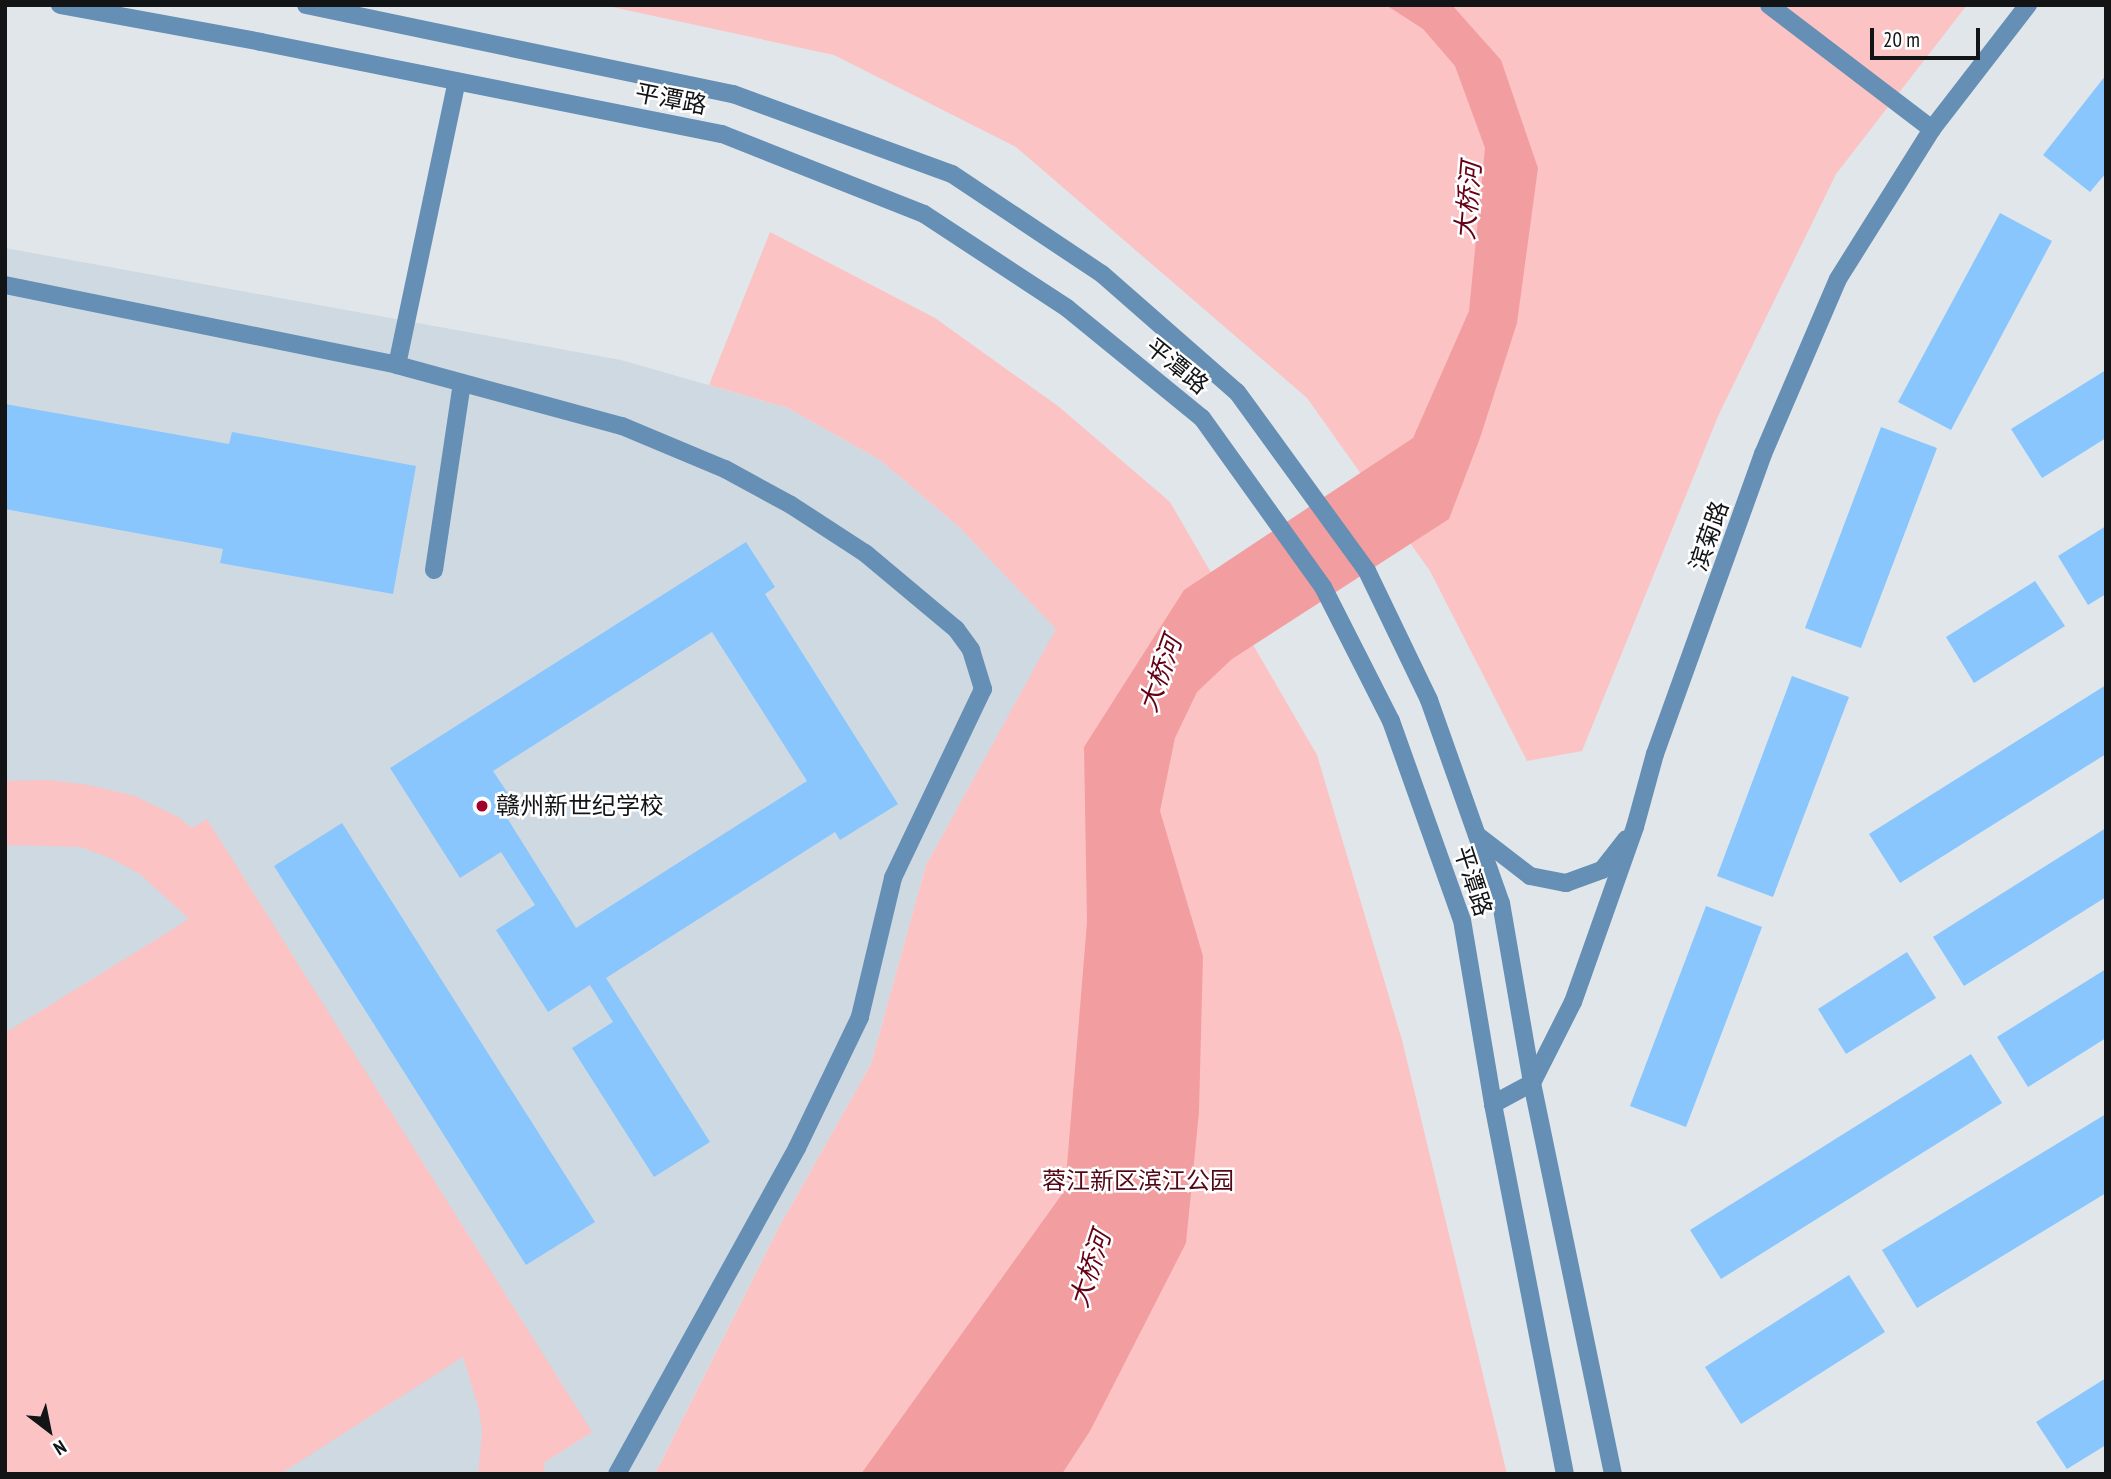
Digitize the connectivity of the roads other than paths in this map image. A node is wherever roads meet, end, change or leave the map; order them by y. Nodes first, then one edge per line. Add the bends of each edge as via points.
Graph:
1 (60, 5) edge
2 (306, 5) edge
3 (1769, 5) edge
4 (2028, 5) edge
5 (457, 81) junction
6 (1932, 129) junction
7 (5, 285) edge
8 (397, 365) junction
9 (462, 383) junction
10 (434, 570) dead end
11 (1634, 827) junction
12 (1477, 835) junction
13 (1532, 1083) junction
14 (1493, 1104) junction
15 (617, 1474) edge
16 (1564, 1474) edge
17 (1612, 1474) edge

1 - 5 street, 平潭路
2 - 12 street, 平潭路 via 733,94 952,174 1102,274 1237,392 1367,571 1429,700
3 - 6 street
4 - 6 street, 滨菊路
5 - 8 street
5 - 14 street, 平潭路 via 722,134 924,214 1067,308 1202,418 1323,587 1391,721 1462,920
6 - 11 street, 滨菊路 via 1832,291 1763,454 1655,754
7 - 8 street
8 - 9 street
9 - 10 street
9 - 15 street via 622,426 725,470 791,505 865,553 957,629 971,650 983,689 893,878 860,1017 797,1147
11 - 12 street via 1602,870 1566,883 1530,876
11 - 13 street, 滨菊路 via 1573,1002
12 - 13 street, 平潭路 via 1501,903
13 - 14 street
13 - 17 street, 平潭路
14 - 16 street, 平潭路

